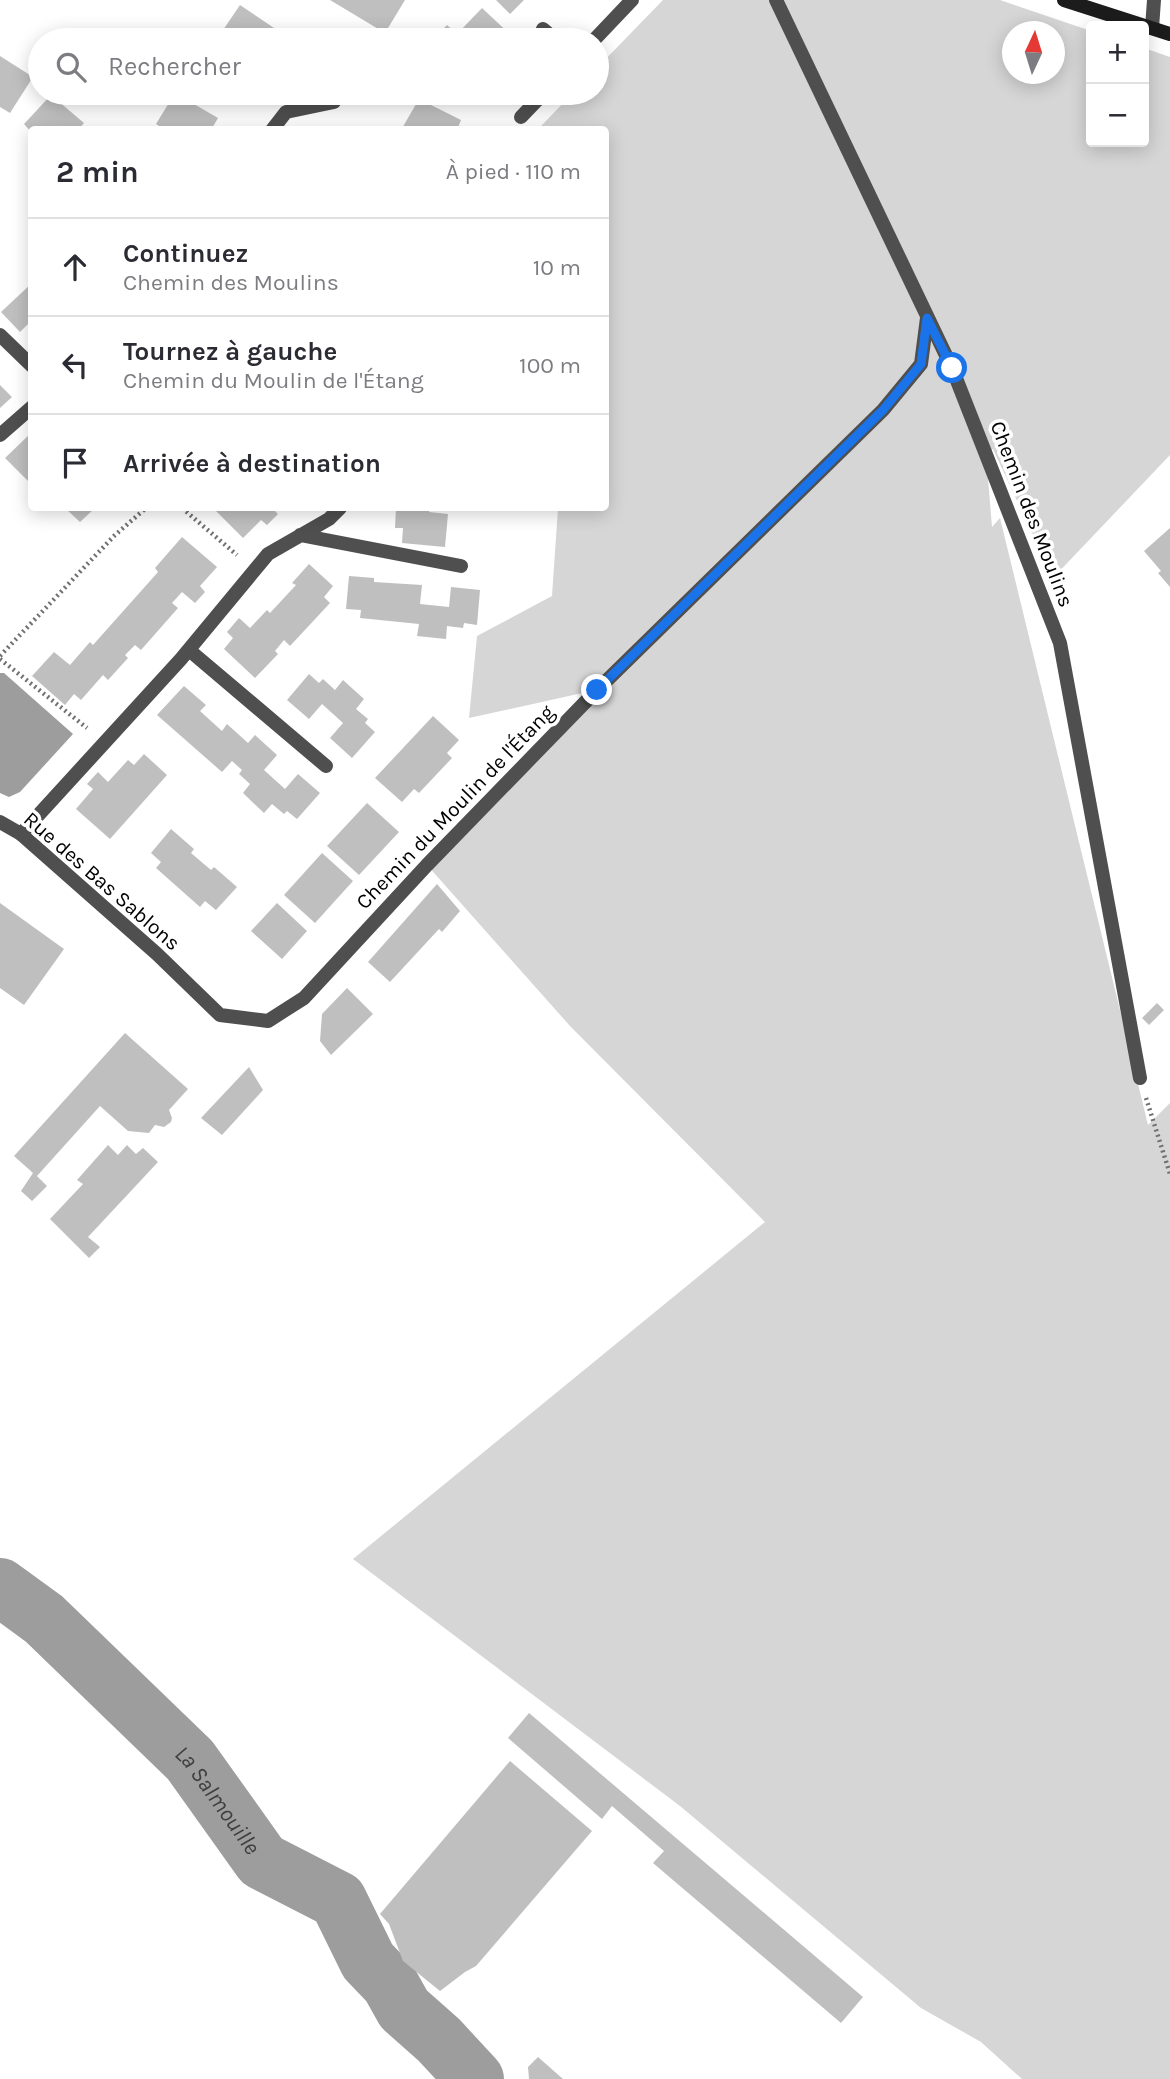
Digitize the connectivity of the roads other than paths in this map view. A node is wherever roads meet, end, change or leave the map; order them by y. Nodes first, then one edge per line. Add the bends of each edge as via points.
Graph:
1 (632, 0) edge
2 (776, 0) edge
3 (1065, 0) edge
4 (1154, 0) edge
5 (605, 28) edge
6 (1152, 28) junction
7 (1170, 34) edge
8 (320, 105) edge
9 (532, 105) edge
10 (521, 117) dead end
11 (275, 126) edge
12 (927, 318) junction
13 (0, 335) edge
14 (28, 362) edge
15 (28, 410) edge
16 (0, 435) edge
17 (337, 511) edge
18 (300, 535) junction
19 (461, 566) dead end
20 (189, 650) junction
21 (326, 766) dead end
22 (0, 822) edge
23 (21, 834) junction
24 (176, 973) joint
25 (1140, 1078) road end

1 - 5 street
2 - 12 street, Chemin des Moulins
3 - 6 street
4 - 6 street
6 - 7 street
8 - 11 street via 286,112
9 - 10 street
12 - 24 street, Chemin du Moulin de l'Étang via 921,364 883,410 597,690 304,999 268,1021 220,1015
12 - 25 street, Chemin des Moulins via 952,368 1060,643
13 - 14 street
15 - 16 street
17 - 18 street
18 - 19 street
18 - 20 street via 268,554
20 - 21 street
20 - 23 street
22 - 23 street, Rue des Bas Sablons
23 - 24 street, Rue des Bas Sablons

